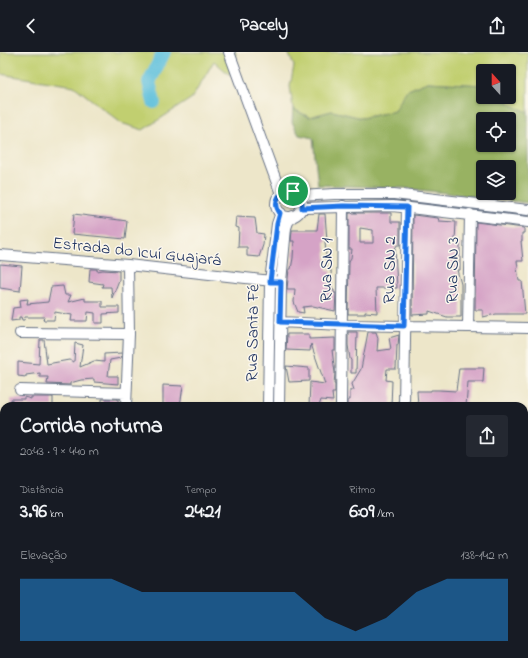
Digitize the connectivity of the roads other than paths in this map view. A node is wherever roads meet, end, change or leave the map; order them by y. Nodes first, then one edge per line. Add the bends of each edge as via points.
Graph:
1 (229, 52) edge
2 (281, 194) junction
3 (300, 196) junction
4 (343, 206) junction
5 (407, 207) junction
6 (302, 208) junction
7 (528, 210) edge
8 (280, 213) junction
9 (470, 214) junction
10 (293, 216) junction
11 (528, 222) edge
12 (0, 255) edge
13 (128, 265) junction
14 (270, 282) junction
15 (281, 282) junction
16 (280, 322) junction
17 (342, 325) junction
18 (404, 326) junction
19 (468, 327) junction
20 (528, 328) edge
21 (20, 333) dead end
22 (129, 334) junction
23 (20, 390) dead end
24 (126, 393) junction
25 (126, 402) edge
26 (268, 402) edge
27 (279, 402) edge
28 (341, 402) edge
29 (404, 402) edge

1 - 2 street
2 - 3 street via 293,191
2 - 8 street via 276,206
3 - 6 street
3 - 7 street via 394,194
4 - 5 street
4 - 6 street
4 - 17 street, Rua SN 1
5 - 9 street
5 - 18 street, Rua SN 2
6 - 10 street
8 - 10 street via 284,216
8 - 14 street, Rua Santa Fé
9 - 11 street
9 - 19 street, Rua SN 3
10 - 15 street, Rua Santa Fé via 286,228
12 - 13 street, Estrada do Icuí Guajará
13 - 14 street, Estrada do Icuí Guajará
13 - 22 street
14 - 15 street, Estrada do Icuí Guajará
14 - 26 street, Rua Santa Fé
15 - 16 street, Rua Santa Fé
16 - 17 street
16 - 27 street, Rua Santa Fé
17 - 18 street
17 - 28 street, Rua SN 1
18 - 19 street
18 - 29 street, Rua SN 2
19 - 20 street
21 - 22 street
22 - 24 street
23 - 24 street
24 - 25 street

